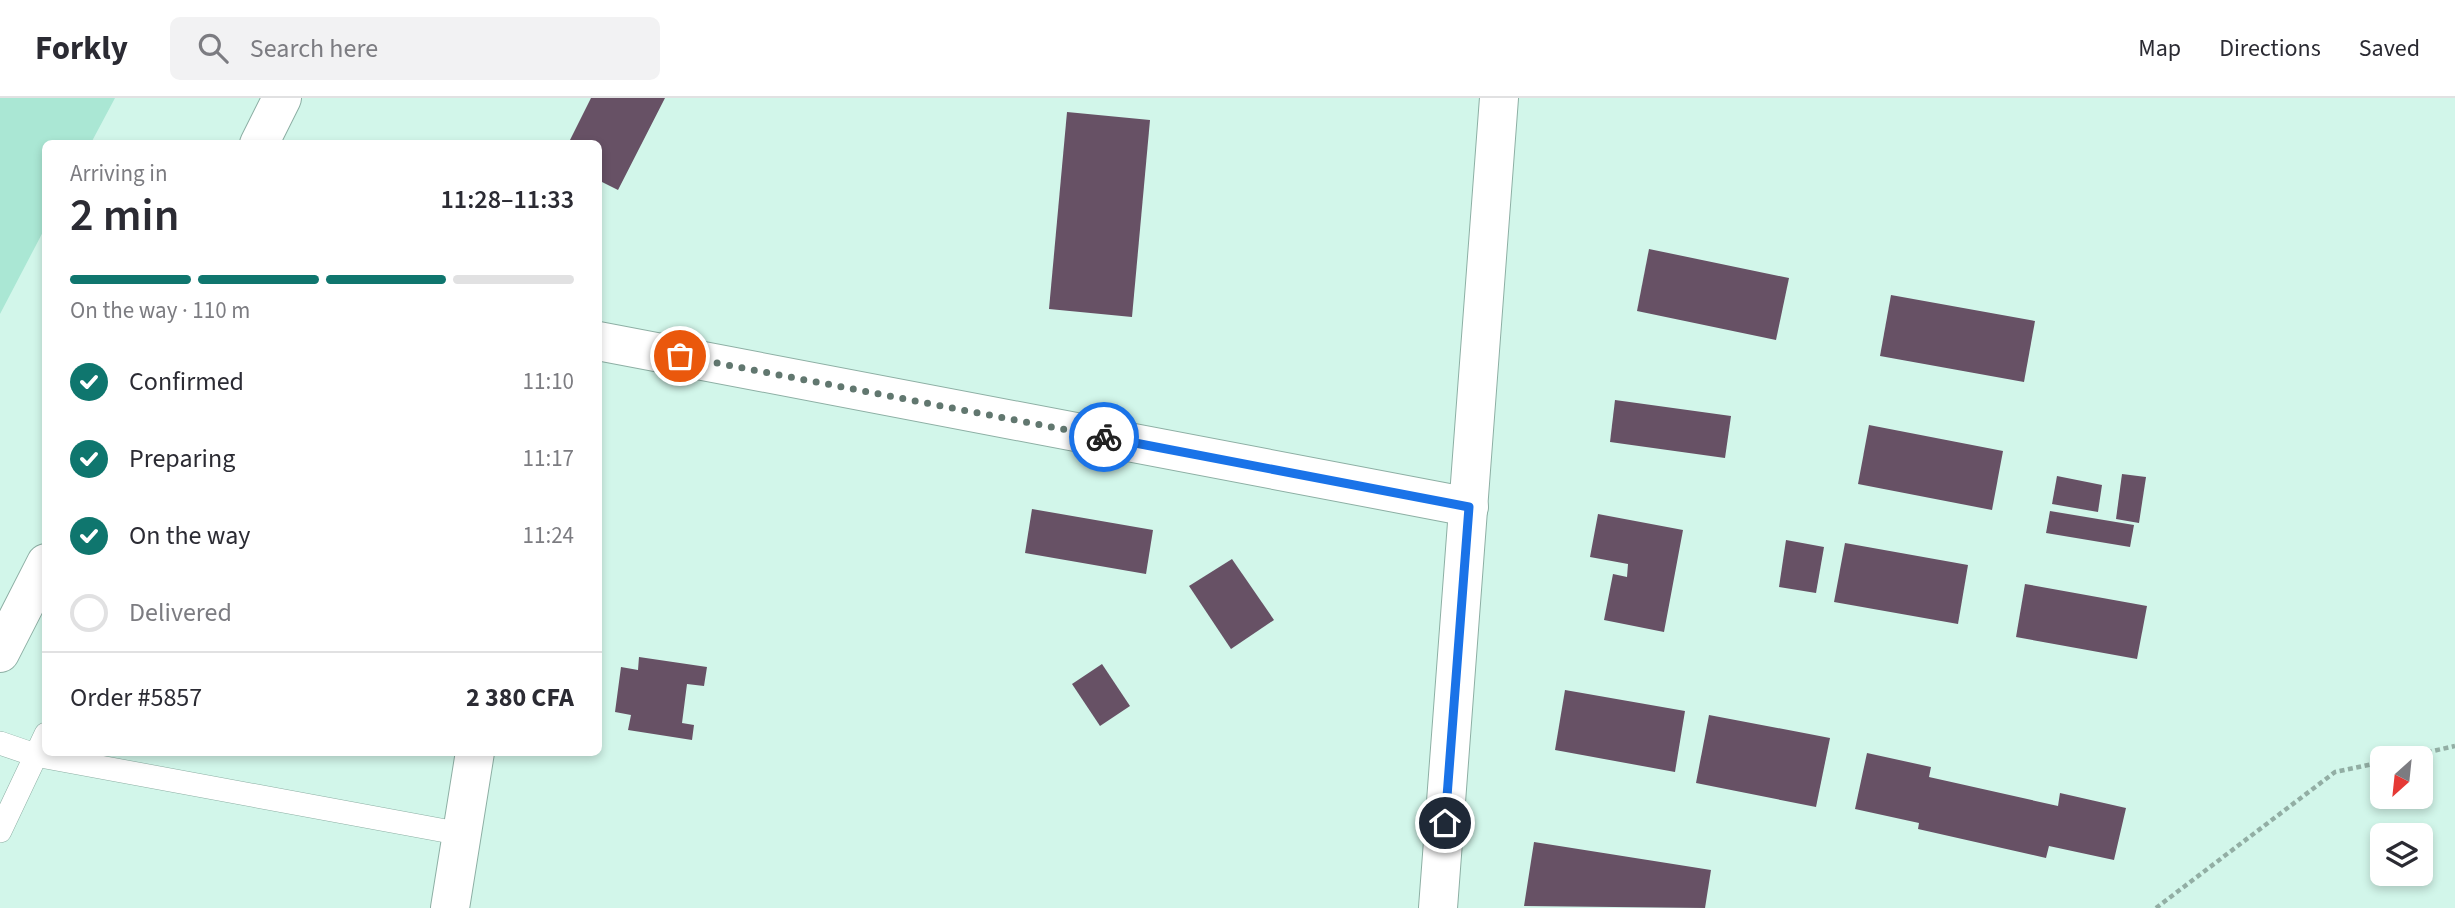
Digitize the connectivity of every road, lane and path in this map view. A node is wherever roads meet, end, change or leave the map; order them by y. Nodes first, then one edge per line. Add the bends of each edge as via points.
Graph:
1 (282, 98) edge
2 (1499, 98) edge
3 (261, 140) edge
4 (602, 342) edge
5 (1469, 507) junction
6 (42, 571) edge
7 (0, 653) edge
8 (42, 742) edge
9 (0, 744) edge
10 (2455, 746) edge
11 (2433, 751) edge
12 (35, 755) junction
13 (474, 756) edge
14 (2370, 765) edge
15 (0, 831) edge
16 (462, 834) junction
17 (1436, 906) edge
18 (459, 907) edge
19 (2156, 908) edge

1 - 3 street
2 - 5 street
4 - 5 street
5 - 17 street
6 - 7 street
8 - 12 lane
9 - 12 lane
10 - 11 path
12 - 15 lane
12 - 16 lane
13 - 16 street
14 - 19 path via 2335,772
16 - 18 street

